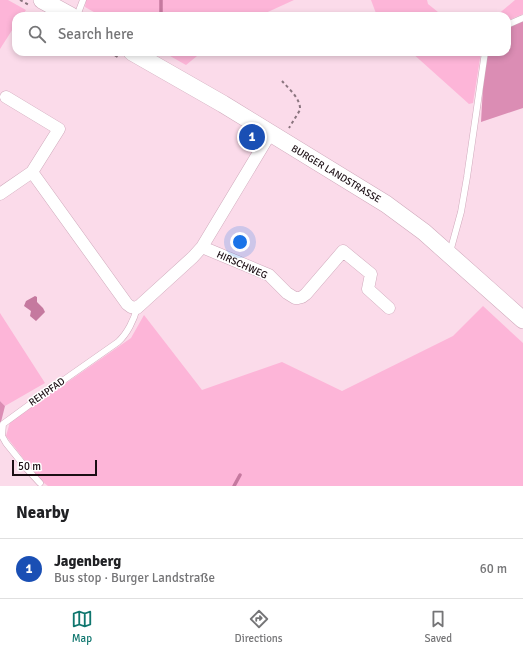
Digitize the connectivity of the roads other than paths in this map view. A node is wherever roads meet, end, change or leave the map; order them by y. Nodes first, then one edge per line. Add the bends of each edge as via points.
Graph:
1 (42, 0) edge
2 (82, 0) edge
3 (64, 12) edge
4 (78, 12) edge
5 (523, 18) edge
6 (511, 23) edge
7 (128, 56) edge
8 (484, 56) edge
9 (6, 97) dead end
10 (278, 134) junction
11 (32, 172) junction
12 (0, 194) edge
13 (202, 247) junction
14 (450, 254) junction
15 (136, 308) junction
16 (388, 308) dead end
17 (523, 320) edge
18 (40, 483) dead end

1 - 3 main road
2 - 4 lane
5 - 6 lane
7 - 10 main road, BURGER LANDSTRASSE
8 - 14 lane via 461,212
9 - 11 street via 59,129
10 - 13 street, REHPFAD
10 - 14 main road, BURGER LANDSTRASSE via 386,204
11 - 12 street
11 - 15 street via 127,304
13 - 15 street, REHPFAD
13 - 16 street, HIRSCHWEG via 269,276 295,298 306,294 343,251 371,274 368,289
14 - 17 main road, BURGER LANDSTRASSE
15 - 18 lane, REHPFAD via 127,332 118,342 3,424 2,436 6,443

